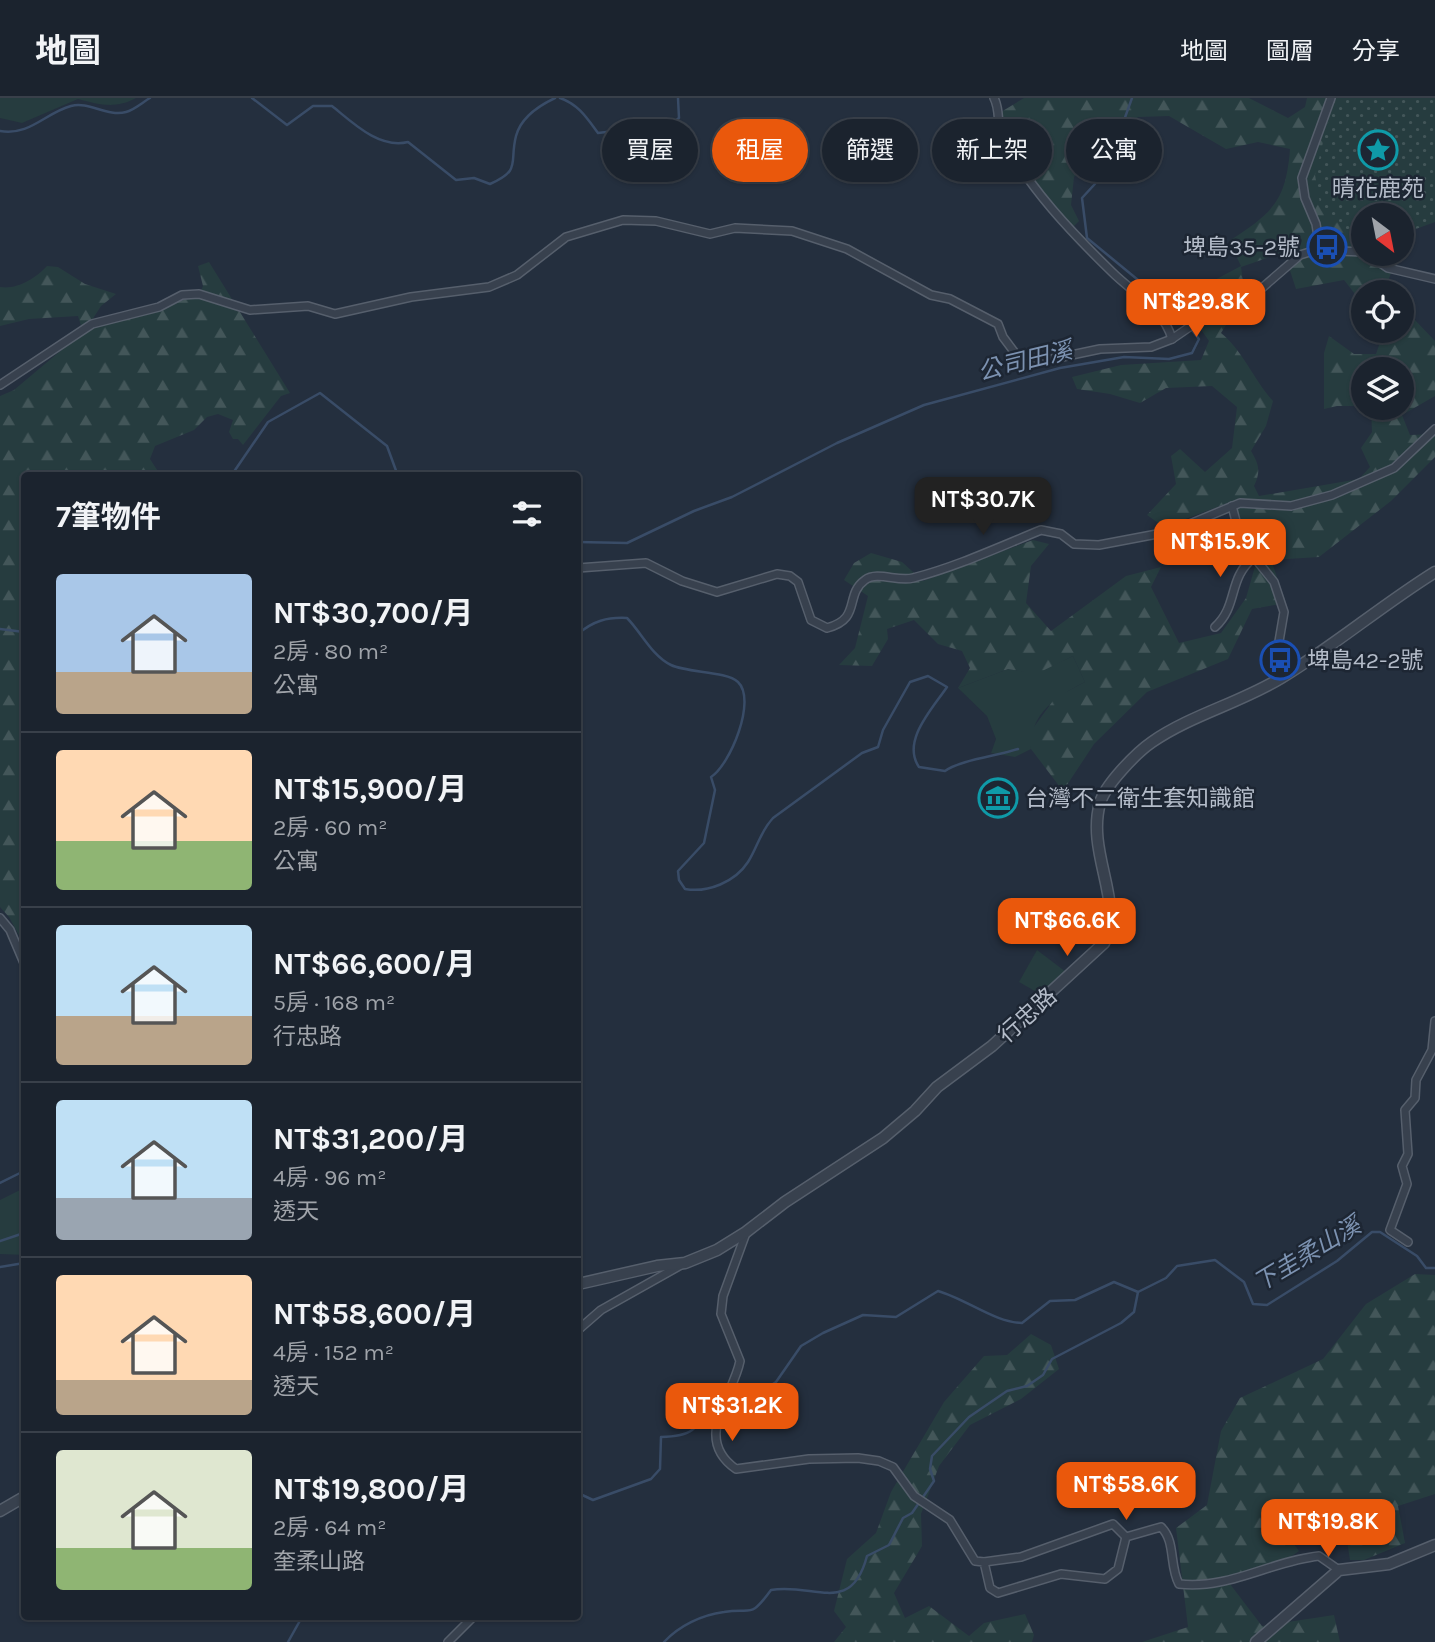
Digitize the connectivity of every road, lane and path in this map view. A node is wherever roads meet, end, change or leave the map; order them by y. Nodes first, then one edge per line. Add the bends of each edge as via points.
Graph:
1 (994, 98) edge
2 (1331, 98) edge
3 (1320, 249) junction
4 (1351, 252) edge
5 (1385, 266) edge
6 (1435, 279) edge
7 (1172, 339) junction
8 (0, 385) edge
9 (1435, 429) edge
10 (1232, 506) junction
11 (1254, 557) junction
12 (581, 568) edge
13 (1435, 572) edge
14 (1215, 627) dead end
15 (1290, 672) junction
16 (0, 918) edge
17 (21, 956) edge
18 (1435, 1021) edge
19 (746, 1232) junction
20 (1408, 1242) dead end
21 (685, 1263) junction
22 (581, 1283) edge
23 (581, 1327) edge
24 (21, 1499) edge
25 (0, 1511) edge
26 (1126, 1537) junction
27 (1435, 1545) edge
28 (984, 1562) junction
29 (1339, 1570) junction
30 (471, 1620) edge
31 (448, 1642) edge
32 (1256, 1642) edge

1 - 7 street via 1000,135 1033,186 1112,273 1168,324
2 - 3 street via 1302,178
3 - 4 street
3 - 7 street via 1300,255 1255,294 1223,304
5 - 6 street
7 - 8 street via 1151,347 1100,349 1024,365 998,324 950,299 931,295 847,249 792,231 735,228 710,234 656,221 623,220 566,237 517,275 489,287 411,297 335,314 308,306 250,310 199,294 181,295 159,307 92,324
9 - 10 street via 1394,468 1332,495 1291,506 1246,502
10 - 11 street
10 - 12 street via 1173,531 1099,545 1074,544 1061,534 1041,530 908,580 864,580 850,614 827,628 811,620 799,583 790,576 776,574 717,592 646,563
11 - 14 street via 1242,566 1226,617
11 - 15 street via 1274,582 1284,612 1277,653
13 - 15 street, 行忠路
15 - 19 street, 行忠路 via 1153,741 1131,760 1100,801 1096,841 1112,911 1108,935 1098,952 883,1138
16 - 17 street
18 - 20 street via 1432,1050 1416,1080 1415,1098 1405,1110 1408,1154 1402,1167 1407,1184 1390,1230
19 - 21 street, 行忠路
19 - 28 street via 722,1305 740,1361 717,1417 725,1462 736,1469 809,1459 879,1461 893,1467 914,1496 950,1520 975,1561
21 - 22 street, 行忠路
21 - 23 street via 600,1310
24 - 25 street
26 - 28 street via 1113,1524 1021,1556
26 - 28 street via 1118,1569 1105,1579 1061,1574 998,1593 990,1588
26 - 29 street via 1161,1527 1167,1533 1179,1584 1247,1577 1295,1558 1319,1556
27 - 29 street via 1389,1564
29 - 32 street
30 - 31 street

